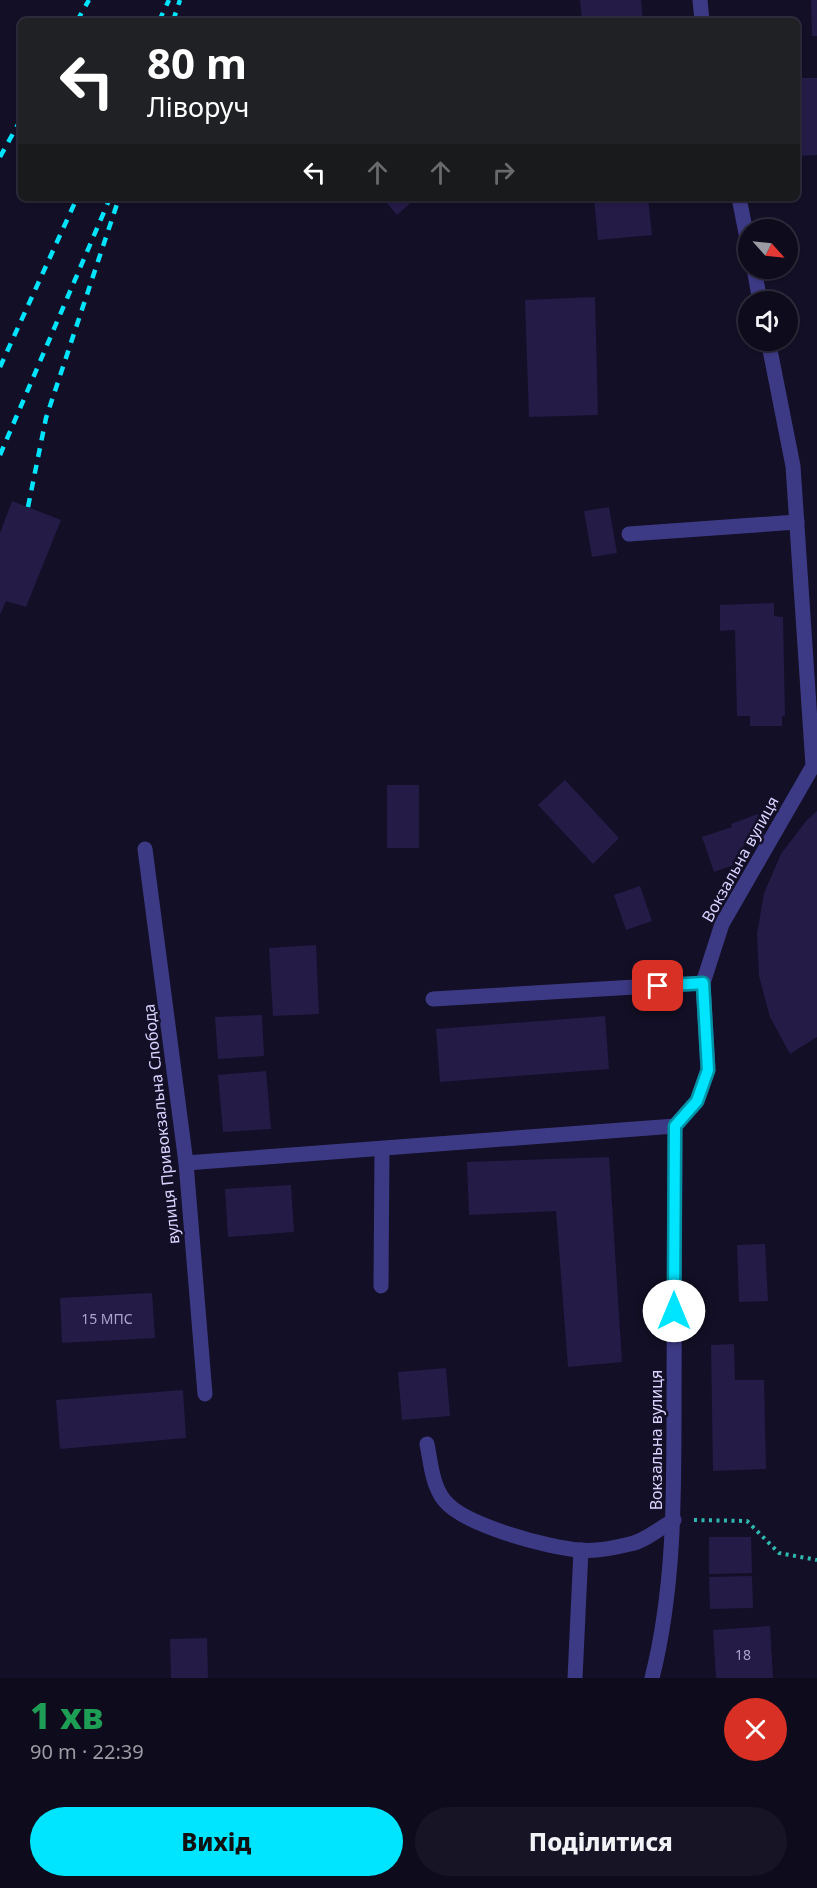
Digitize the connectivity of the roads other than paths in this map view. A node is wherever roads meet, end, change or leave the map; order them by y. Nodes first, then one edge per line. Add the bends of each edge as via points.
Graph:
1 (700, 0) edge
2 (702, 18) edge
3 (740, 201) edge
4 (743, 219) edge
5 (770, 351) edge
6 (797, 522) junction
7 (629, 534) dead end
8 (146, 849) dead end
9 (703, 983) junction
10 (433, 999) dead end
11 (675, 1126) junction
12 (382, 1149) junction
13 (186, 1163) junction
14 (381, 1286) dead end
15 (205, 1394) dead end
16 (427, 1444) dead end
17 (674, 1520) junction
18 (581, 1550) junction
19 (575, 1678) edge
20 (652, 1678) edge

1 - 2 street
3 - 4 street
5 - 6 street, Вокзальна вулиця via 793,466
6 - 7 street
6 - 9 street, Вокзальна вулиця via 813,766 722,924
8 - 13 street, вулиця Привокзальна Слобода
9 - 10 street
9 - 11 street, Вокзальна вулиця via 708,1070 697,1101
11 - 12 street
11 - 17 street, Вокзальна вулиця
12 - 13 street
12 - 14 street
13 - 15 street, вулиця Привокзальна Слобода
16 - 18 street via 434,1483 446,1502 500,1531 536,1543
17 - 18 street via 633,1544
17 - 20 street, Вокзальна вулиця via 667,1593
18 - 19 street

